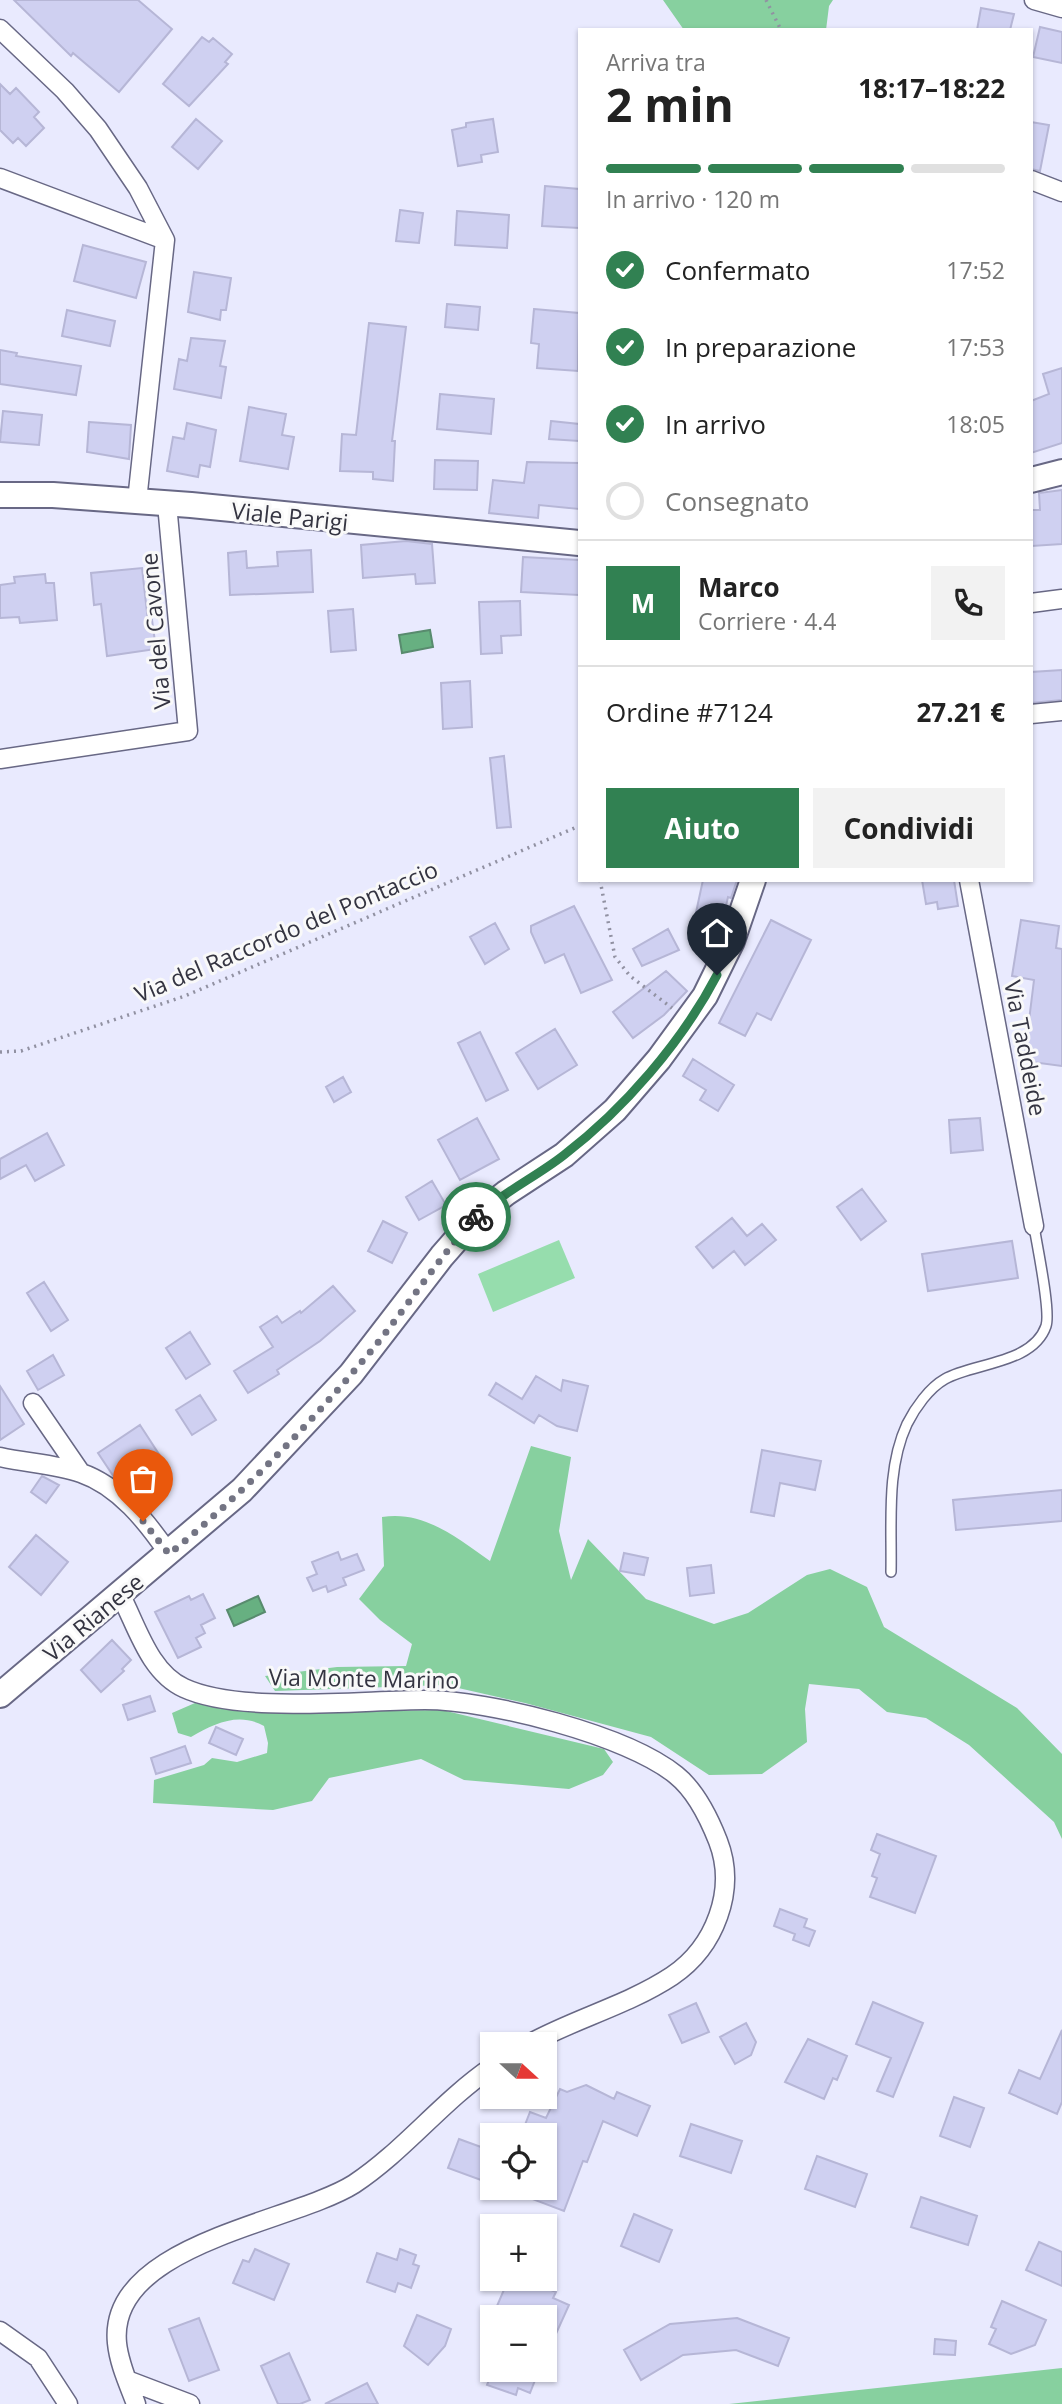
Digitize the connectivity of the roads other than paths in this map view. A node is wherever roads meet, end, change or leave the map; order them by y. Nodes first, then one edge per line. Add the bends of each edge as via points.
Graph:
1 (1034, 0) edge
2 (1062, 8) edge
3 (0, 29) edge
4 (0, 178) edge
5 (1033, 181) edge
6 (1062, 191) edge
7 (165, 240) junction
8 (1062, 472) edge
9 (1033, 479) edge
10 (0, 495) edge
11 (138, 501) junction
12 (167, 503) junction
13 (578, 542) edge
14 (1062, 599) edge
15 (1033, 603) edge
16 (1062, 711) edge
17 (1033, 714) edge
18 (0, 759) edge
19 (752, 882) edge
20 (969, 882) edge
21 (1034, 1226) joint
22 (33, 1403) dead end
23 (0, 1457) edge
24 (81, 1473) junction
25 (169, 1554) junction
26 (891, 1572) dead end
27 (120, 1594) junction
28 (0, 1695) edge
29 (554, 2032) edge
30 (480, 2077) edge
31 (0, 2331) edge
32 (127, 2380) junction
33 (68, 2404) edge
34 (136, 2404) edge
35 (190, 2404) edge

1 - 2 street
3 - 7 street via 98,129 138,188
4 - 7 street
5 - 6 street
7 - 11 street
8 - 9 main road
10 - 11 main road, Viale Parigi
11 - 12 main road, Viale Parigi
12 - 13 main road, Viale Parigi
12 - 18 street, Via del Cavone via 188,731
14 - 15 street
16 - 17 street
19 - 25 main road, Via Rianese via 725,959 689,1021 644,1076 597,1128 478,1215 321,1408 235,1497
20 - 21 street, Via Taddeide
21 - 26 lane via 1046,1326 1035,1341 1012,1357 944,1380 909,1419 895,1465
22 - 24 street
23 - 24 street
24 - 25 street via 127,1504
25 - 27 main road, Via Rianese
27 - 28 main road, Via Rianese
27 - 29 street, Via Monte Marino via 157,1667 190,1691 246,1701 428,1700 488,1707 616,1743 669,1770 687,1786 714,1832 725,1870 722,1905 709,1936 694,1956 666,1979
30 - 32 street via 353,2184 318,2203 188,2248 148,2276 127,2301 119,2321 117,2342
31 - 33 street via 38,2358
32 - 34 street
32 - 35 street

